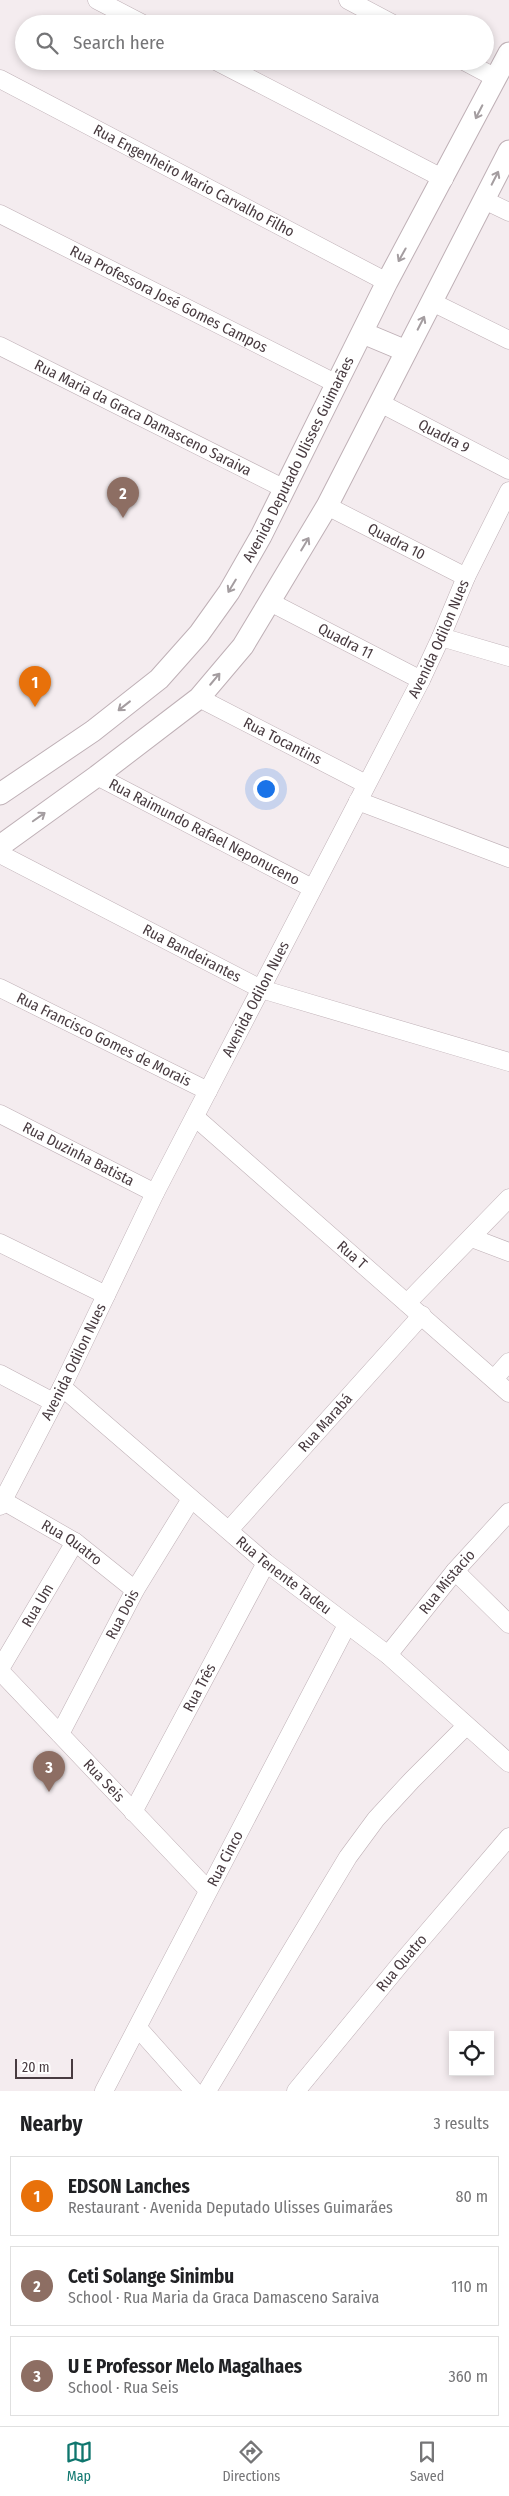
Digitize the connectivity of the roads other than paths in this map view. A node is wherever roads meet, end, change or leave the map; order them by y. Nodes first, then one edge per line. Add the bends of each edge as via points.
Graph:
1 (97, 0) edge
2 (348, 0) edge
3 (126, 15) edge
4 (376, 15) edge
5 (509, 53) edge
6 (233, 70) edge
7 (481, 70) edge
8 (496, 78) junction
9 (0, 79) edge
10 (509, 150) edge
11 (444, 179) junction
12 (484, 200) junction
13 (509, 212) edge
14 (0, 214) edge
15 (388, 282) junction
16 (432, 302) junction
17 (363, 333) junction
18 (509, 340) edge
19 (0, 346) edge
20 (406, 351) junction
21 (337, 384) junction
22 (380, 403) junction
23 (509, 470) edge
24 (285, 490) junction
25 (509, 491) edge
26 (327, 506) junction
27 (466, 577) junction
28 (270, 602) junction
29 (441, 637) junction
30 (509, 657) edge
31 (420, 680) junction
32 (199, 698) junction
33 (97, 776) junction
34 (366, 784) junction
35 (0, 792) edge
36 (358, 801) junction
37 (0, 846) edge
38 (0, 854) edge
39 (509, 858) edge
40 (312, 888) junction
41 (0, 988) edge
42 (261, 989) junction
43 (509, 1062) edge
44 (208, 1091) junction
45 (0, 1114) edge
46 (195, 1117) junction
47 (155, 1193) junction
48 (509, 1198) edge
49 (472, 1238) junction
50 (0, 1243) edge
51 (509, 1252) edge
52 (106, 1296) junction
53 (407, 1303) junction
54 (422, 1315) junction
55 (509, 1362) edge
56 (0, 1374) edge
57 (494, 1379) junction
58 (509, 1393) edge
59 (58, 1394) junction
60 (191, 1499) junction
61 (1, 1502) edge
62 (509, 1512) edge
63 (229, 1530) junction
64 (75, 1542) junction
65 (266, 1563) junction
66 (455, 1571) junction
67 (135, 1590) junction
68 (509, 1624) edge
69 (347, 1626) junction
70 (388, 1655) junction
71 (0, 1670) edge
72 (466, 1726) junction
73 (60, 1734) junction
74 (509, 1763) edge
75 (133, 1812) junction
76 (509, 1837) edge
77 (208, 1890) junction
78 (138, 2028) junction
79 (104, 2091) edge
80 (194, 2091) edge
81 (207, 2091) edge
82 (296, 2091) edge

1 - 3 street
2 - 4 street
5 - 8 street, Avenida Deputado Ulisses Guimarães
6 - 11 street
7 - 8 street
8 -> 11 street, Avenida Deputado Ulisses Guimarães
9 - 15 street, Rua Engenheiro Mario Carvalho Filho
12 -> 10 street
11 -> 15 street, Avenida Deputado Ulisses Guimarães
12 - 13 street
12 - 16 street
14 - 21 street, Rua Professora José Gomes Campos
15 - 17 street, Avenida Deputado Ulisses Guimarães
16 - 18 street
20 -> 16 street
17 - 20 street
17 - 21 street, Avenida Deputado Ulisses Guimarães
19 - 24 street, Rua Maria da Graca Damasceno Saraiva
20 - 22 street
21 - 24 street, Avenida Deputado Ulisses Guimarães
22 - 23 street, Quadra 9
22 - 26 street
24 -> 35 street, Avenida Deputado Ulisses Guimarães via 229,592 199,634 159,679 93,731
25 - 27 street, Avenida Odilon Nues
26 - 27 street, Quadra 10
28 -> 26 street
27 - 29 street, Avenida Odilon Nues
28 - 31 street, Quadra 11
32 -> 28 street via 243,646
29 - 30 street
29 - 31 street, Avenida Odilon Nues
31 - 34 street, Avenida Odilon Nues
32 - 33 street
32 - 34 street, Rua Tocantins
37 -> 33 street
33 - 40 street, Rua Raimundo Rafael Neponuceno
34 - 36 street, Avenida Odilon Nues
36 - 39 street
36 - 40 street, Avenida Odilon Nues
38 - 42 street, Rua Bandeirantes
40 - 42 street, Avenida Odilon Nues
41 - 44 street, Rua Francisco Gomes de Morais
42 - 43 street, Rua Bandeirantes
42 - 44 street, Avenida Odilon Nues
44 - 46 street, Avenida Odilon Nues
45 - 47 street, Rua Duzinha Batista
46 - 47 street, Avenida Odilon Nues
46 - 53 street, Rua T
47 - 52 street, Avenida Odilon Nues
48 - 49 street
49 - 51 street
49 - 53 street
50 - 52 street
52 - 59 street, Avenida Odilon Nues
53 - 54 street, Rua T
54 - 57 street, Rua T
54 - 63 street, Rua Marabá
55 - 57 street
56 - 59 street, Rua Tenente Tadeu
57 - 58 street, Rua T
59 - 60 street, Rua Tenente Tadeu
59 - 61 street, Avenida Odilon Nues
60 - 63 street, Rua Tenente Tadeu
60 - 67 street, Rua Dois
61 - 64 street, Rua Quatro
62 - 66 street, Rua Mistacio
63 - 65 street, Rua Tenente Tadeu
64 - 67 street, Rua Quatro
64 - 71 street, Rua Um
65 - 69 street, Rua Tenente Tadeu
65 - 75 street, Rua Três
66 - 68 street
66 - 70 street, Rua Mistacio
67 - 73 street, Rua Dois
69 - 70 street, Rua Tenente Tadeu
69 - 77 street, Rua Cinco
70 - 72 street, Rua Tenente Tadeu
71 - 73 street, Rua Seis
72 - 74 street, Rua Tenente Tadeu
72 - 81 street via 376,1819 348,1857
73 - 75 street, Rua Seis
75 - 77 street, Rua Seis
76 - 82 street, Rua Quatro
77 - 78 street, Rua Cinco
78 - 79 street, Rua Cinco
78 - 80 street

